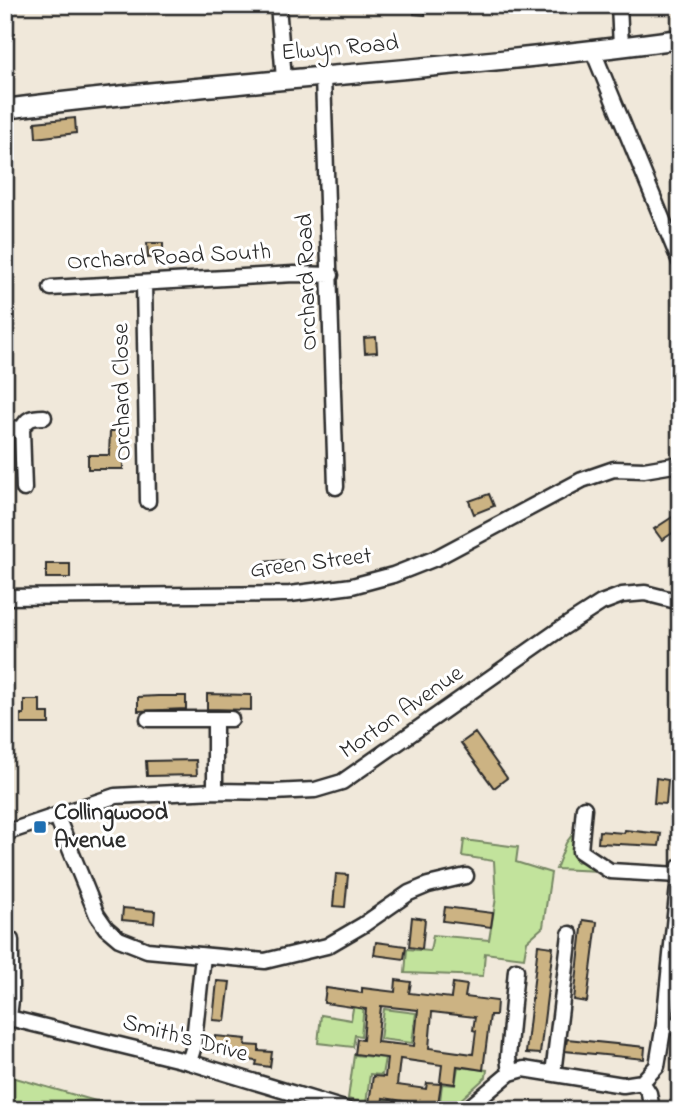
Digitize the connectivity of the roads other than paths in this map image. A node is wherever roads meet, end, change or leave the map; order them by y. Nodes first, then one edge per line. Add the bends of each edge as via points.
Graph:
1 (278, 5) edge
2 (619, 5) edge
3 (680, 39) edge
4 (621, 47) junction
5 (593, 51) junction
6 (323, 76) junction
7 (284, 79) junction
8 (5, 108) edge
9 (674, 234) edge
10 (680, 262) edge
11 (331, 275) junction
12 (144, 283) junction
13 (51, 288) dead end
14 (44, 417) dead end
15 (5, 428) edge
16 (22, 429) junction
17 (680, 464) edge
18 (336, 487) dead end
19 (24, 489) dead end
20 (148, 501) dead end
21 (5, 597) edge
22 (680, 602) edge
23 (148, 719) dead end
24 (215, 719) junction
25 (231, 719) dead end
26 (215, 791) junction
27 (584, 808) dead end
28 (57, 817) junction
29 (5, 833) edge
30 (679, 871) edge
31 (466, 876) dead end
32 (570, 934) dead end
33 (11, 940) dead end
34 (203, 956) junction
35 (516, 970) dead end
36 (7, 1017) edge
37 (664, 1024) junction
38 (680, 1027) edge
39 (189, 1062) junction
40 (510, 1073) junction
41 (553, 1074) junction
42 (642, 1082) junction
43 (348, 1110) edge
44 (466, 1110) edge
45 (652, 1110) edge

1 - 7 street
2 - 4 street
3 - 4 street, Elwyn Road
4 - 5 street, Elwyn Road
5 - 6 street, Elwyn Road
5 - 9 street
6 - 7 street, Elwyn Road
6 - 11 street, Orchard Road
7 - 8 street, Elwyn Road
9 - 10 street
11 - 12 street, Orchard Road South
11 - 18 street, Orchard Road
12 - 13 street, Orchard Road South
12 - 20 street, Orchard Close
14 - 16 street via 25,421
15 - 16 street
16 - 19 street
17 - 21 street, Green Street via 614,469 582,480 436,558 352,586 290,594
22 - 26 street, Morton Avenue via 645,593 601,603 342,782 315,790
23 - 24 street
24 - 25 street
24 - 26 street
26 - 28 street, Morton Avenue via 115,796
27 - 30 street via 580,851 610,871
28 - 29 street, Morton Avenue
28 - 34 street via 106,928 146,950
30 - 37 street
31 - 34 street via 410,893 327,946 265,961
32 - 41 street
33 - 36 street, Smith's Drive
34 - 39 street
35 - 40 street
36 - 39 street, Smith's Drive
37 - 38 street
37 - 42 street via 657,1066
39 - 43 street, Smith's Drive
40 - 41 street via 524,1069
40 - 44 street
41 - 42 street via 623,1085
42 - 45 street

